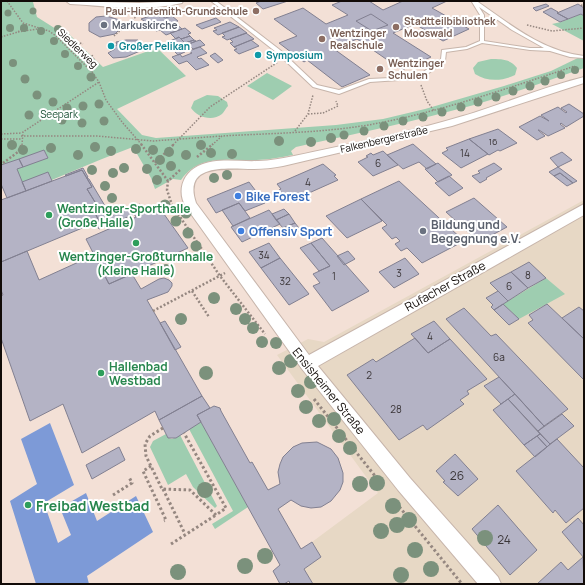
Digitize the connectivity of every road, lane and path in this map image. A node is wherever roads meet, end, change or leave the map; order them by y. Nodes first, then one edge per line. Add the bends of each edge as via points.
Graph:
1 (7, 1) edge
2 (70, 1) edge
3 (179, 1) edge
4 (213, 1) edge
5 (474, 2) edge
6 (144, 14) dead end
7 (26, 24) junction
8 (524, 24) dead end
9 (39, 28) junction
10 (584, 28) edge
11 (18, 32) junction
12 (56, 36) junction
13 (114, 36) dead end
14 (1, 37) edge
15 (482, 42) junction
16 (83, 44) dead end
17 (549, 50) junction
18 (92, 55) dead end
19 (584, 56) edge
20 (284, 57) junction
21 (579, 63) dead end
22 (92, 72) junction
23 (424, 74) junction
24 (584, 80) edge
25 (98, 82) junction
26 (315, 86) junction
27 (314, 93) joint
28 (334, 95) dead end
29 (434, 111) junction
30 (308, 114) junction
31 (295, 131) junction
32 (1, 134) edge
33 (21, 136) junction
34 (222, 136) junction
35 (177, 139) junction
36 (1, 140) edge
37 (138, 140) junction
38 (196, 157) dead end
39 (3, 164) dead end
40 (155, 164) junction
41 (185, 166) dead end
42 (187, 186) joint
43 (584, 209) edge
44 (235, 268) junction
45 (192, 291) junction
46 (153, 310) dead end
47 (209, 317) dead end
48 (307, 364) junction
49 (163, 428) dead end
50 (184, 433) dead end
51 (151, 466) junction
52 (129, 477) dead end
53 (162, 489) junction
54 (113, 495) dead end
55 (216, 515) junction
56 (164, 521) dead end
57 (185, 534) junction
58 (171, 544) dead end
59 (491, 584) edge

1 - 7 path
2 - 3 street via 137,5
4 - 20 lane
5 - 15 lane via 482,15
5 - 17 lane
6 - 13 path via 137,15
7 - 9 path, Siedlerweg
7 - 11 path
8 - 10 path via 552,31
9 - 11 path
9 - 12 path, Siedlerweg
11 - 14 path
12 - 16 path
12 - 22 path, Siedlerweg
15 - 17 lane via 530,50
15 - 23 lane via 467,48 444,51 443,60
17 - 19 lane via 566,55
18 - 22 path via 96,64
20 - 26 lane
20 - 35 path via 210,107
21 - 29 path
22 - 25 path, Siedlerweg
23 - 26 lane via 414,78 369,81 339,92
23 - 29 path via 421,87
24 - 42 street, Falkenbergerstraße via 491,112 306,157 259,165 211,166 191,177
25 - 33 path
25 - 37 path, Siedlerweg via 106,100
26 - 27 lane
27 - 30 path
28 - 30 path via 338,106 323,114
29 - 31 path via 380,123
30 - 31 path
31 - 34 path
32 - 33 path
33 - 36 path
33 - 37 path via 97,136
33 - 39 path via 23,142 18,152
34 - 35 path
34 - 38 path
35 - 37 path
35 - 40 path
37 - 40 path
40 - 41 path via 168,181
42 - 44 street, Ensisheimer Straße via 186,195 190,204
43 - 48 street, Rufacher Straße
44 - 45 path
44 - 48 street, Ensisheimer Straße
45 - 46 path
45 - 47 path
48 - 59 street, Ensisheimer Straße via 404,484
49 - 51 path via 152,434 145,443 146,457
50 - 55 path via 226,508
51 - 53 path
51 - 56 path via 143,471 166,520
52 - 54 path via 132,483
53 - 55 path via 190,490
53 - 57 path
55 - 57 path
57 - 58 path

